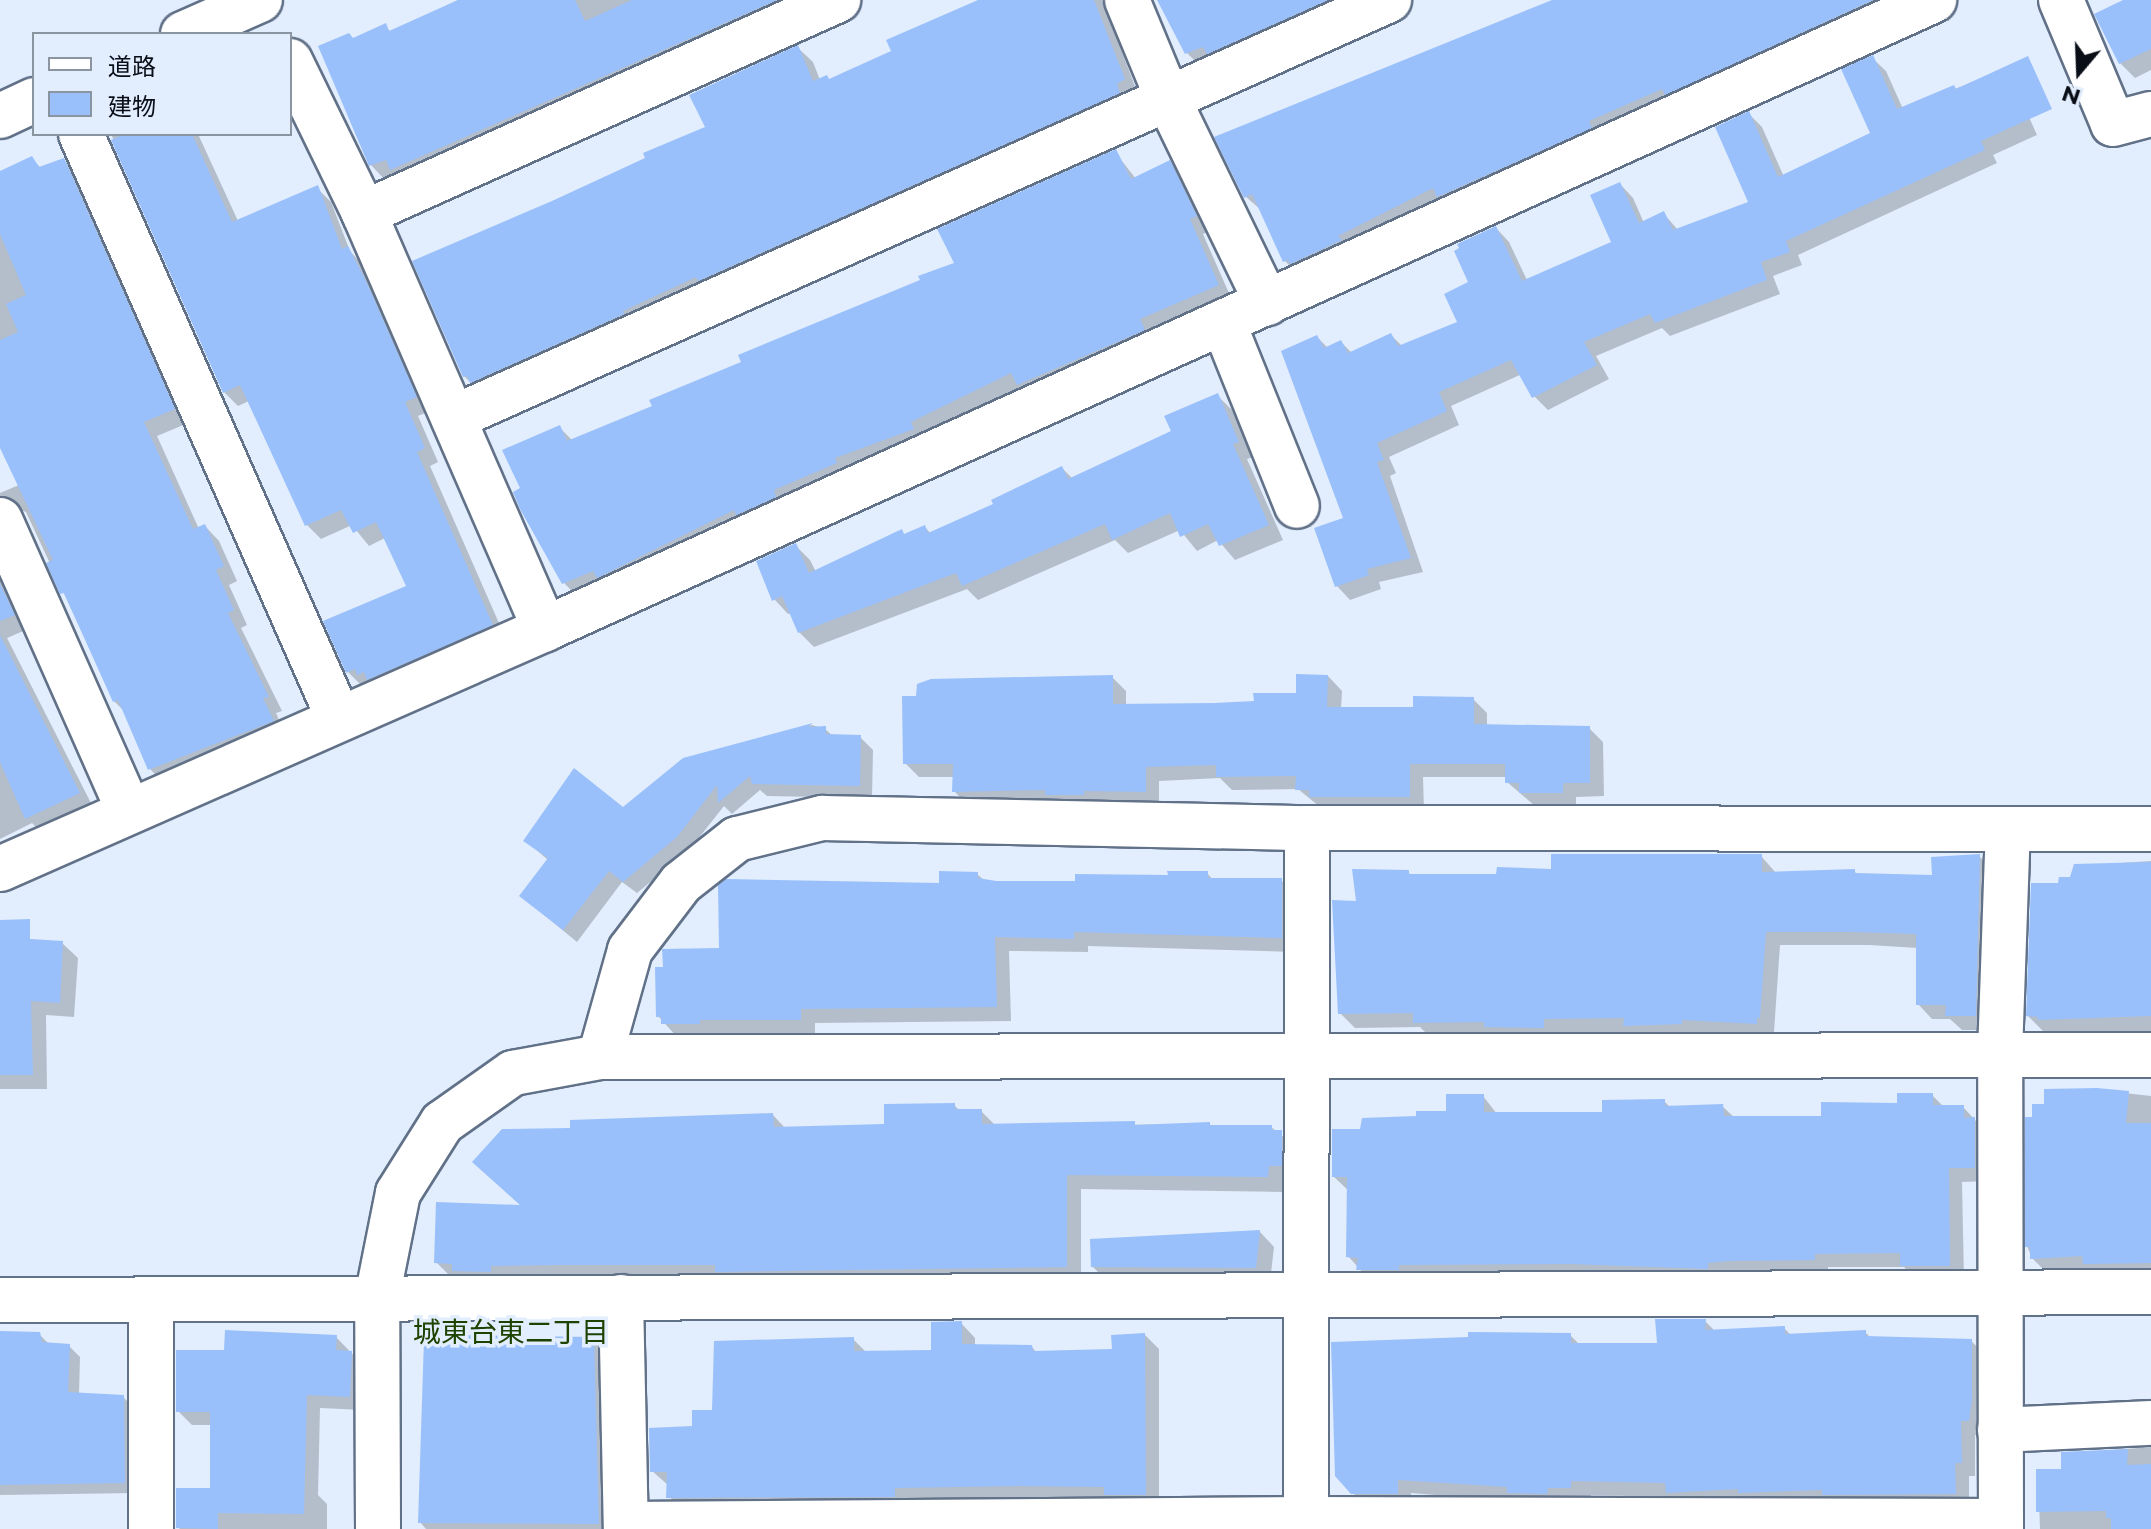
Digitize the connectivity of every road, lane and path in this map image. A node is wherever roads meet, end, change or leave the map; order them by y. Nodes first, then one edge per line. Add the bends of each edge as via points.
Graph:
1 (260, 0) edge
2 (838, 0) edge
3 (1127, 0) edge
4 (1389, 0) edge
5 (1934, 0) edge
6 (2061, 0) edge
7 (188, 32) edge
8 (276, 32) edge
9 (292, 65) edge
10 (1168, 99) junction
11 (32, 101) edge
12 (2151, 114) edge
13 (0, 116) edge
14 (82, 136) edge
15 (364, 213) junction
16 (1267, 303) junction
17 (1223, 322) junction
18 (455, 417) junction
19 (1297, 506) dead end
20 (0, 520) edge
21 (545, 629) junction
22 (339, 719) junction
23 (129, 811) junction
24 (1307, 828) junction
25 (2151, 829) edge
26 (2008, 830) junction
27 (0, 869) edge
28 (1307, 1053) junction
29 (2000, 1054) junction
30 (2151, 1055) edge
31 (600, 1057) junction
32 (2151, 1292) edge
33 (1999, 1294) junction
34 (1305, 1295) junction
35 (621, 1297) junction
36 (377, 1298) junction
37 (151, 1299) junction
38 (0, 1300) edge
39 (2151, 1423) edge
40 (2000, 1430) junction
41 (1306, 1524) edge
42 (2001, 1525) edge
43 (626, 1527) edge
44 (151, 1529) edge
45 (378, 1529) edge

1 - 7 street
1 - 8 street
2 - 15 street
3 - 10 street
4 - 10 street
5 - 16 street
6 - 12 street via 2113,124
9 - 15 street
10 - 16 street
10 - 18 street
11 - 13 street
14 - 22 street
15 - 18 street
16 - 17 street
17 - 19 street
17 - 21 street
18 - 21 street
20 - 23 street
21 - 22 street
22 - 23 street
23 - 27 street
24 - 26 street
24 - 28 street
24 - 31 street via 822,818 737,839 681,883 630,950
25 - 26 street
26 - 29 street
28 - 29 street
28 - 31 street
28 - 34 street
29 - 30 street
29 - 33 street
31 - 36 street via 513,1073 442,1123 398,1193
32 - 33 street
33 - 34 street
33 - 40 street
34 - 35 street
34 - 41 street
35 - 36 street
35 - 43 street
36 - 37 street
36 - 45 street
37 - 38 street
37 - 44 street
39 - 40 street
40 - 42 street
41 - 42 street
41 - 43 street

